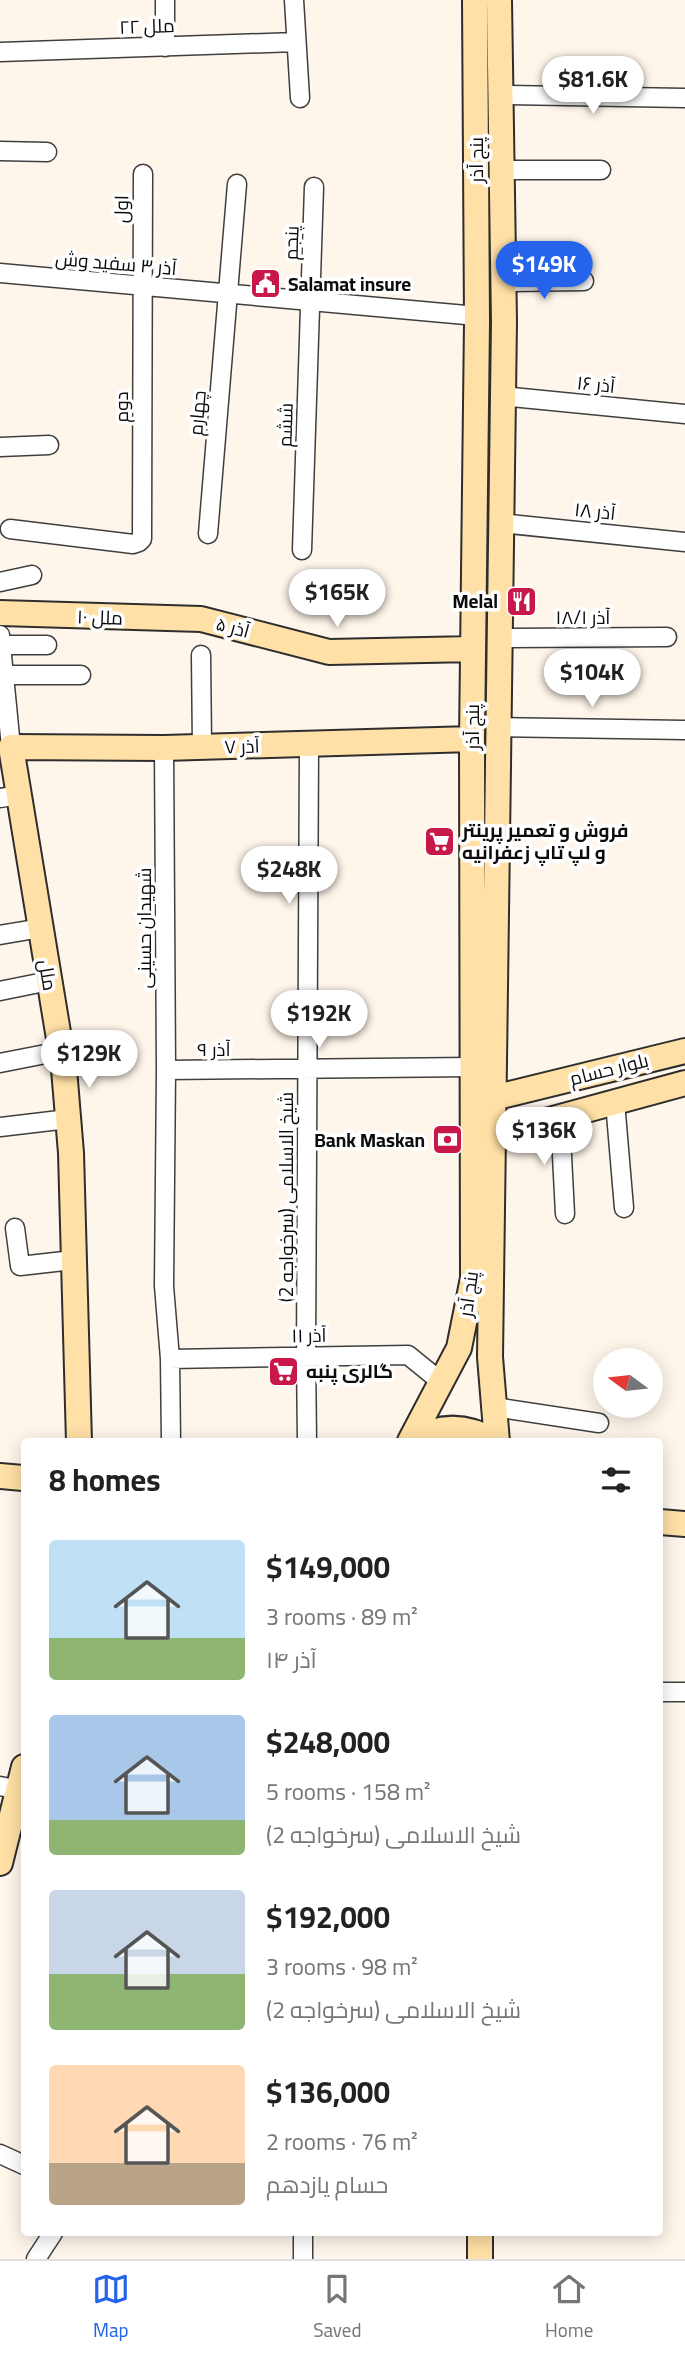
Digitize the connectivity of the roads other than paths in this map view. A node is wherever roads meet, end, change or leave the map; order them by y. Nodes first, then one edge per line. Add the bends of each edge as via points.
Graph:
1 (165, 0) edge
2 (294, 0) edge
3 (475, 0) edge
4 (499, 0) edge
5 (296, 42) junction
6 (165, 47) junction
7 (0, 52) edge
8 (501, 95) junction
9 (300, 98) dead end
10 (685, 98) edge
11 (0, 151) edge
12 (47, 152) dead end
13 (476, 169) junction
14 (501, 170) junction
15 (601, 170) dead end
16 (143, 174) dead end
17 (237, 184) dead end
18 (314, 187) dead end
19 (0, 273) edge
20 (584, 281) dead end
21 (503, 282) junction
22 (141, 287) junction
23 (227, 295) junction
24 (310, 300) junction
25 (477, 316) junction
26 (502, 396) junction
27 (685, 414) edge
28 (49, 445) dead end
29 (0, 447) edge
30 (500, 523) junction
31 (10, 529) dead end
32 (208, 534) dead end
33 (685, 542) edge
34 (302, 550) dead end
35 (32, 575) dead end
36 (0, 582) edge
37 (0, 613) edge
38 (201, 619) joint
39 (0, 635) edge
40 (667, 637) dead end
41 (499, 638) junction
42 (1, 645) edge
43 (47, 645) dead end
44 (473, 649) junction
45 (201, 655) dead end
46 (4, 674) junction
47 (81, 675) dead end
48 (4, 710) edge
49 (498, 727) junction
50 (685, 730) edge
51 (472, 738) junction
52 (309, 743) junction
53 (11, 747) junction
54 (202, 747) junction
55 (164, 748) junction
56 (9, 796) edge
57 (41, 928) junction
58 (0, 935) edge
59 (49, 981) junction
60 (0, 991) edge
61 (684, 1049) edge
62 (61, 1051) junction
63 (0, 1063) edge
64 (472, 1067) junction
65 (307, 1069) junction
66 (166, 1070) junction
67 (685, 1083) edge
68 (493, 1098) junction
69 (615, 1102) junction
70 (560, 1117) junction
71 (68, 1119) junction
72 (0, 1127) edge
73 (494, 1135) junction
74 (624, 1208) dead end
75 (565, 1214) dead end
76 (15, 1228) dead end
77 (73, 1260) junction
78 (306, 1356) junction
79 (170, 1359) junction
80 (440, 1381) junction
81 (494, 1407) junction
82 (599, 1423) dead end
83 (79, 1438) edge
84 (172, 1438) edge
85 (307, 1438) edge
86 (412, 1438) edge
87 (416, 1438) edge
88 (489, 1438) edge
89 (496, 1438) edge
90 (663, 1522) edge
91 (685, 1524) edge
92 (663, 1692) edge
93 (685, 1692) edge
94 (15, 1781) edge
95 (0, 1863) edge
96 (0, 2154) edge
97 (21, 2164) edge
98 (51, 2236) edge
99 (303, 2236) edge
100 (480, 2236) edge
101 (36, 2259) edge
102 (303, 2259) edge
103 (480, 2259) edge

1 - 6 street
2 - 5 street
3 - 13 main road, پنج آذر
4 - 8 main road, پنج آذر
5 - 6 street, ۲۲ ملل
5 - 9 street
6 - 7 street, ۲۲ ملل
8 - 10 street
8 - 14 main road, پنج آذر
11 - 12 street
13 - 14 main road
13 - 25 main road, پنج آذر
14 - 15 street
14 - 21 main road, پنج آذر
16 - 22 street, اول
17 - 23 street, چهارم
18 - 24 street, پنجم
19 - 22 street, آذر ۳ سفید وش
20 - 21 street
21 - 26 main road, پنج آذر
22 - 23 street, آذر ۳ سفید وش
22 - 31 street, دوم via 142,539 133,544
23 - 24 street, آذر ۳ سفید وش
23 - 32 street, چهارم
24 - 25 street, آذر ۳ سفید وش
24 - 34 street, ششم
25 - 44 main road, پنج آذر
26 - 27 street, ۱۶ آذر
26 - 30 main road, پنج آذر
28 - 29 street
30 - 33 street, ۱۸ آذر
30 - 41 main road, پنج آذر
35 - 36 street
37 - 38 main road, ۱۰ ملل
38 - 44 main road, آذر ۵ via 329,652
39 - 42 street, ملل
40 - 41 street, ۱۸/۱ آذر
41 - 49 main road, پنج آذر
42 - 43 street
42 - 46 street, ملل
44 - 51 main road, پنج آذر
45 - 54 street
46 - 47 street
46 - 48 street, ملل
48 - 53 street, ملل
49 - 50 street
49 - 68 main road, پنج آذر
51 - 52 main road, آذر ۷
51 - 64 main road, پنج آذر
52 - 54 main road, آذر ۷
52 - 65 street, شیخ الاسلامی (سرخواجه 2)
53 - 55 main road, آذر ۷
53 - 56 main road, ملل
54 - 55 main road, آذر ۷
55 - 66 street, شهیدان حسینی
56 - 57 main road, ملل
57 - 58 street
57 - 59 main road, ملل
59 - 60 street
59 - 62 main road, ملل
61 - 68 main road, بلوار حسام
62 - 63 street
62 - 71 main road, ملل
64 - 65 street, ۹ آذر
64 - 80 main road, پنج آذر via 472,1278 459,1348
65 - 66 street, ۹ آذر
65 - 78 street, شیخ الاسلامی (سرخواجه 2)
66 - 79 street, شهیدان حسینی via 164,1286
67 - 69 main road, بلوار حسام
68 - 73 main road, پنج آذر
69 - 70 main road, بلوار حسام
69 - 74 street
70 - 73 main road, بلوار حسام
70 - 75 street
71 - 72 street
71 - 77 main road, ملل
73 - 81 main road, پنج آذر via 490,1357
76 - 77 street via 20,1266
77 - 83 main road, ملل
78 - 79 street, آذر ۱۱
78 - 80 street, آذر ۱۱ via 408,1355
78 - 85 street, شیخ الاسلامی (سرخواجه 2)
79 - 84 street, شهیدان حسینی
80 - 86 main road, پنج آذر
81 - 82 street
81 - 89 main road, پنج آذر
87 - 88 main road via 444,1428 463,1428
90 - 91 main road
92 - 93 street
94 - 95 main road
96 - 97 street
98 - 101 street
99 - 102 street
100 - 103 main road

